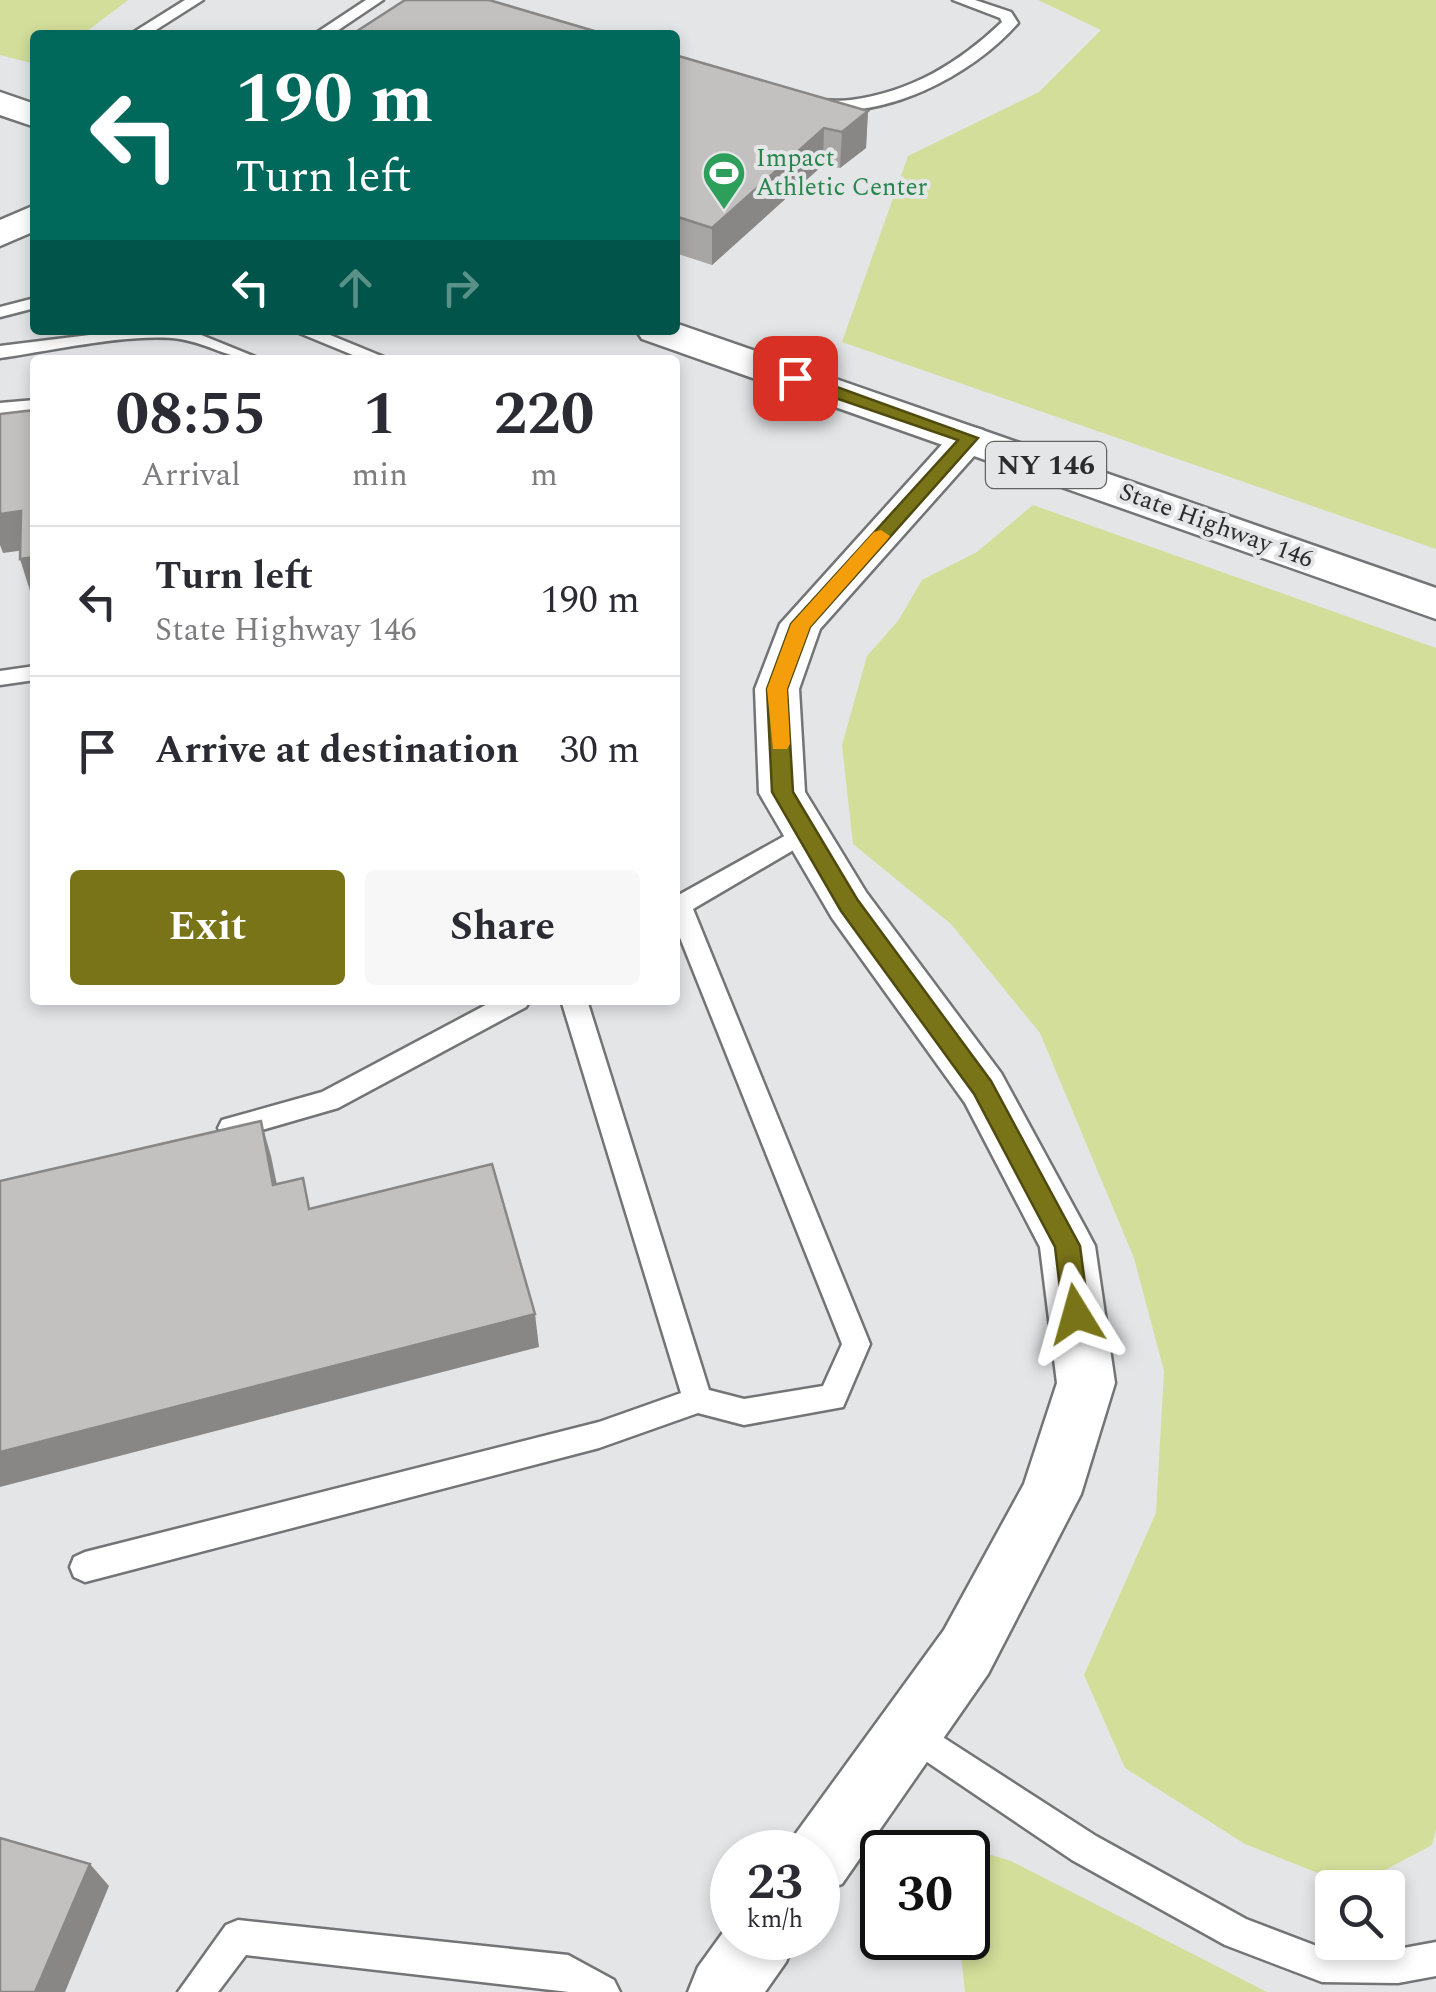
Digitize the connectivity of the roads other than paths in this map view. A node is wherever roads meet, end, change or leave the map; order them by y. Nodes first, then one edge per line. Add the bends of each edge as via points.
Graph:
1 (196, 0) edge
2 (376, 0) edge
3 (960, 0) edge
4 (357, 12) junction
5 (366, 28) edge
6 (145, 30) edge
7 (329, 30) edge
8 (807, 101) edge
9 (0, 103) edge
10 (30, 114) edge
11 (30, 219) edge
12 (0, 235) edge
13 (30, 305) edge
14 (0, 312) edge
15 (134, 335) edge
16 (186, 335) edge
17 (314, 335) edge
18 (670, 335) edge
19 (0, 352) edge
20 (240, 355) edge
21 (368, 355) edge
22 (30, 406) edge
23 (0, 409) edge
24 (969, 438) junction
25 (1436, 604) edge
26 (30, 674) edge
27 (0, 678) edge
28 (806, 832) junction
29 (680, 904) edge
30 (680, 913) edge
31 (508, 1005) edge
32 (576, 1005) edge
33 (204, 1134) edge
34 (698, 1400) junction
35 (84, 1567) dead end
36 (909, 1731) junction
37 (839, 1830) edge
38 (1436, 1958) edge
39 (746, 1960) edge
40 (196, 1992) edge
41 (602, 1992) edge
42 (723, 1992) edge

1 - 6 lane
2 - 4 lane
3 - 8 lane via 1006,15 1010,23 964,65 844,107
4 - 5 lane
4 - 7 lane
9 - 10 main road
11 - 12 main road
13 - 14 lane
15 - 19 lane
16 - 20 lane
17 - 21 lane
18 - 24 main road, State Highway 146 / NY 146
22 - 23 lane
24 - 25 main road, State Highway 146 / NY 146
24 - 28 street via 801,624 777,689 782,792
26 - 27 lane
28 - 29 lane
28 - 36 street via 849,905 982,1088 1067,1246 1086,1383 1052,1494 966,1652
30 - 34 lane via 856,1344 833,1398 744,1412
31 - 33 lane via 329,1101
32 - 34 lane
34 - 35 lane via 599,1435
36 - 37 street
36 - 38 lane via 1084,1848 1237,1932 1322,1964 1398,1966
39 - 42 street
40 - 41 lane via 238,1937 568,1972

